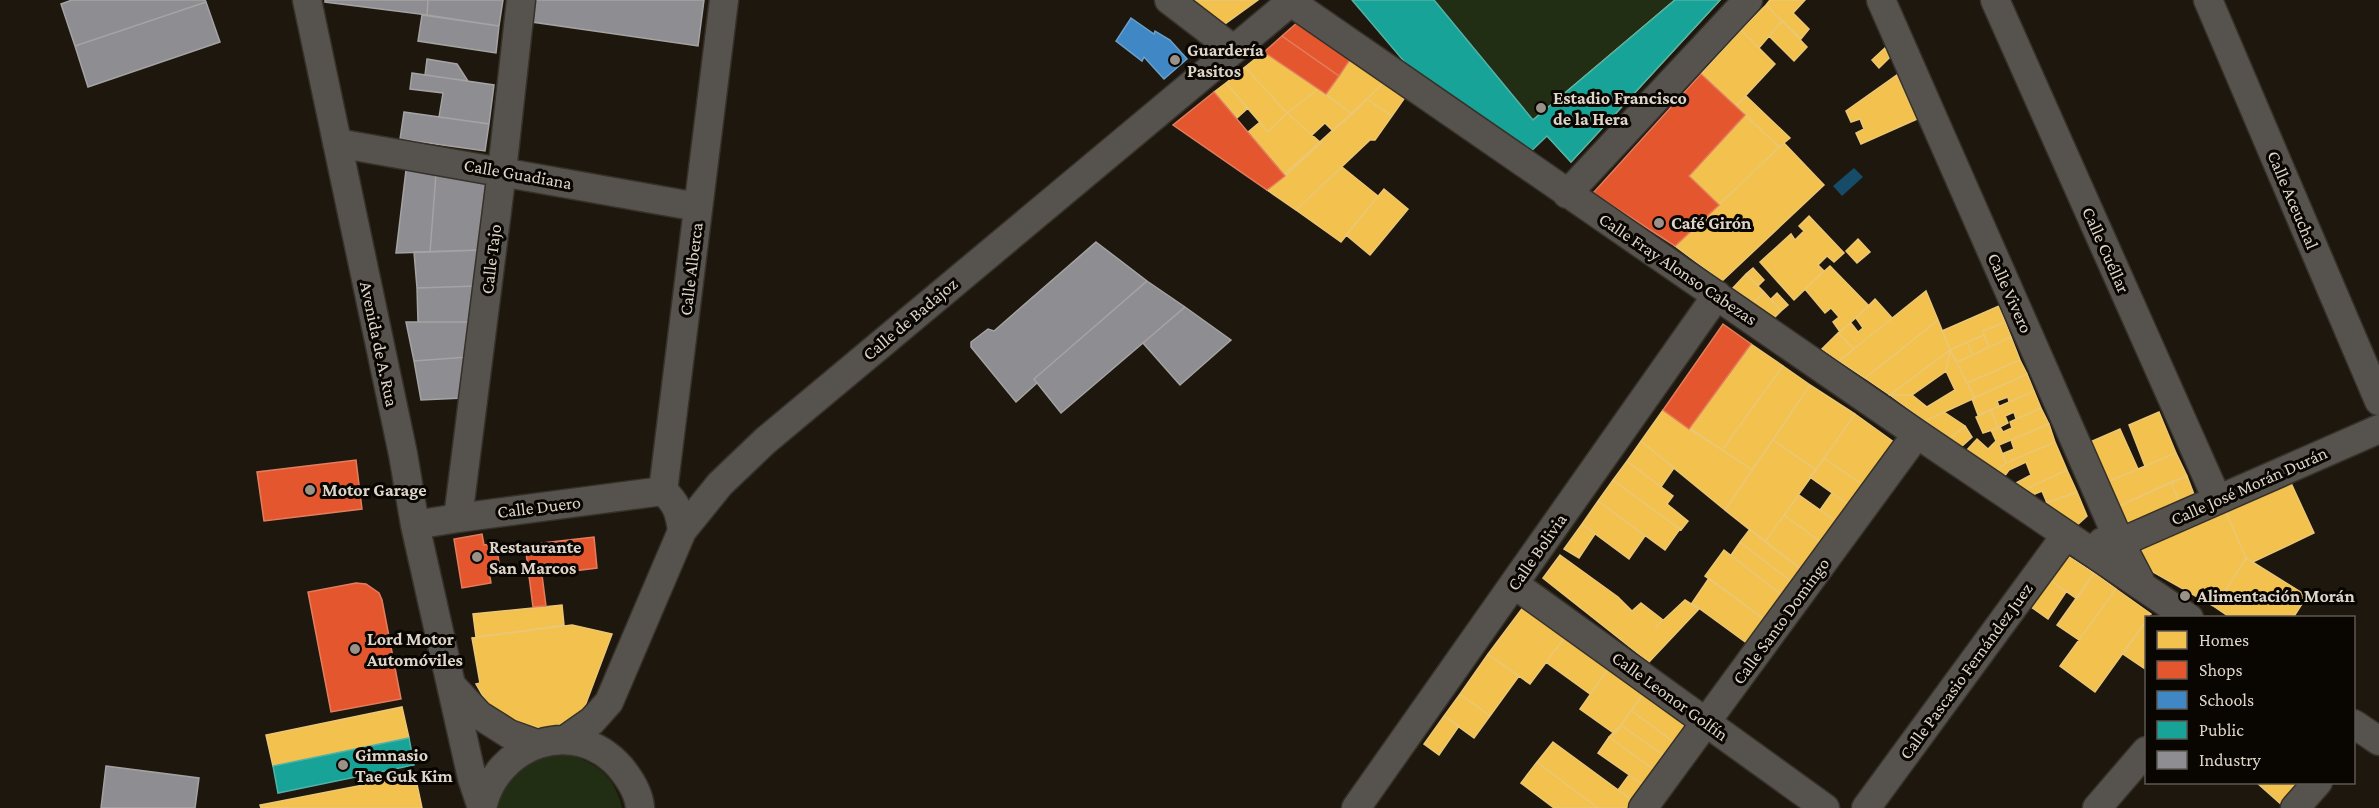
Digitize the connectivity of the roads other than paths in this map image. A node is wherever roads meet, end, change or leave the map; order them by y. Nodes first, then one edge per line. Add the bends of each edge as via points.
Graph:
1 (307, 0) edge
2 (521, 0) edge
3 (724, 0) edge
4 (1169, 0) edge
5 (1748, 0) edge
6 (1881, 0) edge
7 (1995, 0) edge
8 (2208, 0) edge
9 (1292, 1) edge
10 (1233, 49) junction
11 (337, 143) junction
12 (502, 171) junction
13 (1567, 194) junction
14 (698, 207) junction
15 (1717, 295) junction
16 (2379, 401) edge
17 (2379, 429) edge
18 (1917, 434) junction
19 (663, 491) junction
20 (2217, 500) junction
21 (2103, 505) junction
22 (458, 518) junction
23 (415, 525) junction
24 (682, 531) junction
25 (2075, 537) junction
26 (2120, 543) junction
27 (1514, 584) junction
28 (2143, 585) junction
29 (2186, 616) edge
30 (453, 687) junction
31 (609, 702) junction
32 (1706, 722) junction
33 (565, 740) junction
34 (537, 744) junction
35 (2145, 752) edge
36 (612, 758) junction
37 (2317, 784) edge
38 (482, 808) edge
39 (640, 808) edge
40 (1356, 808) edge
41 (1643, 808) edge
42 (1825, 808) edge
43 (1866, 808) edge
44 (2097, 808) edge
45 (2295, 808) edge

1 - 11 street, Avenida de A. Rua
2 - 12 street, Calle Tajo
3 - 14 street, Calle Alberca
4 - 10 street
5 - 13 street
6 - 21 street, Calle Vivero
7 - 20 street, Calle Cuéllar
8 - 16 street, Calle Aceuchal
9 - 10 street, Calle de Badajoz
9 - 13 street, Calle Fray Alonso Cabezas
10 - 24 street, Calle de Badajoz via 765,441 720,484
11 - 12 street, Calle Guadiana
11 - 23 street, Avenida de A. Rua
12 - 14 street, Calle Guadiana
12 - 22 street, Calle Tajo
13 - 15 street, Calle Fray Alonso Cabezas
14 - 19 street, Calle Alberca
15 - 18 street, Calle Fray Alonso Cabezas
15 - 27 street, Calle Bolivia
17 - 20 street, Calle José Morán Durán
18 - 25 street, Calle Fray Alonso Cabezas
18 - 32 street, Calle Santo Domingo
19 - 22 street, Calle Duero
19 - 24 street via 679,511
20 - 26 street, Calle José Morán Durán
21 - 25 street via 2098,525
21 - 26 street, Calle Vivero
22 - 23 street, Calle Duero
23 - 30 street, Avenida de A. Rua
24 - 31 street, Calle de Badajoz
25 - 26 street, Calle Fray Alonso Cabezas
25 - 28 street, Calle Fray Alonso Cabezas
25 - 43 street, Calle Pascasio Fernández Juez
26 - 28 street, Calle Vivero
27 - 32 street, Calle Leonor Golfín
27 - 40 street, Calle Bolivia
28 - 29 street, Calle Fray Alonso Cabezas
30 - 34 street, Avenida de A. Rua via 479,716 509,734
30 - 38 street, Avenida de A. Rua
31 - 33 street, Calle de Badajoz via 592,722
31 - 36 street, Calle de Badajoz
32 - 41 street, Calle Santo Domingo
32 - 42 street, Calle Leonor Golfín
33 - 34 street
33 - 36 street via 588,744
34 - 38 street via 510,759 492,780
35 - 44 street
36 - 39 street via 630,779
37 - 45 street

